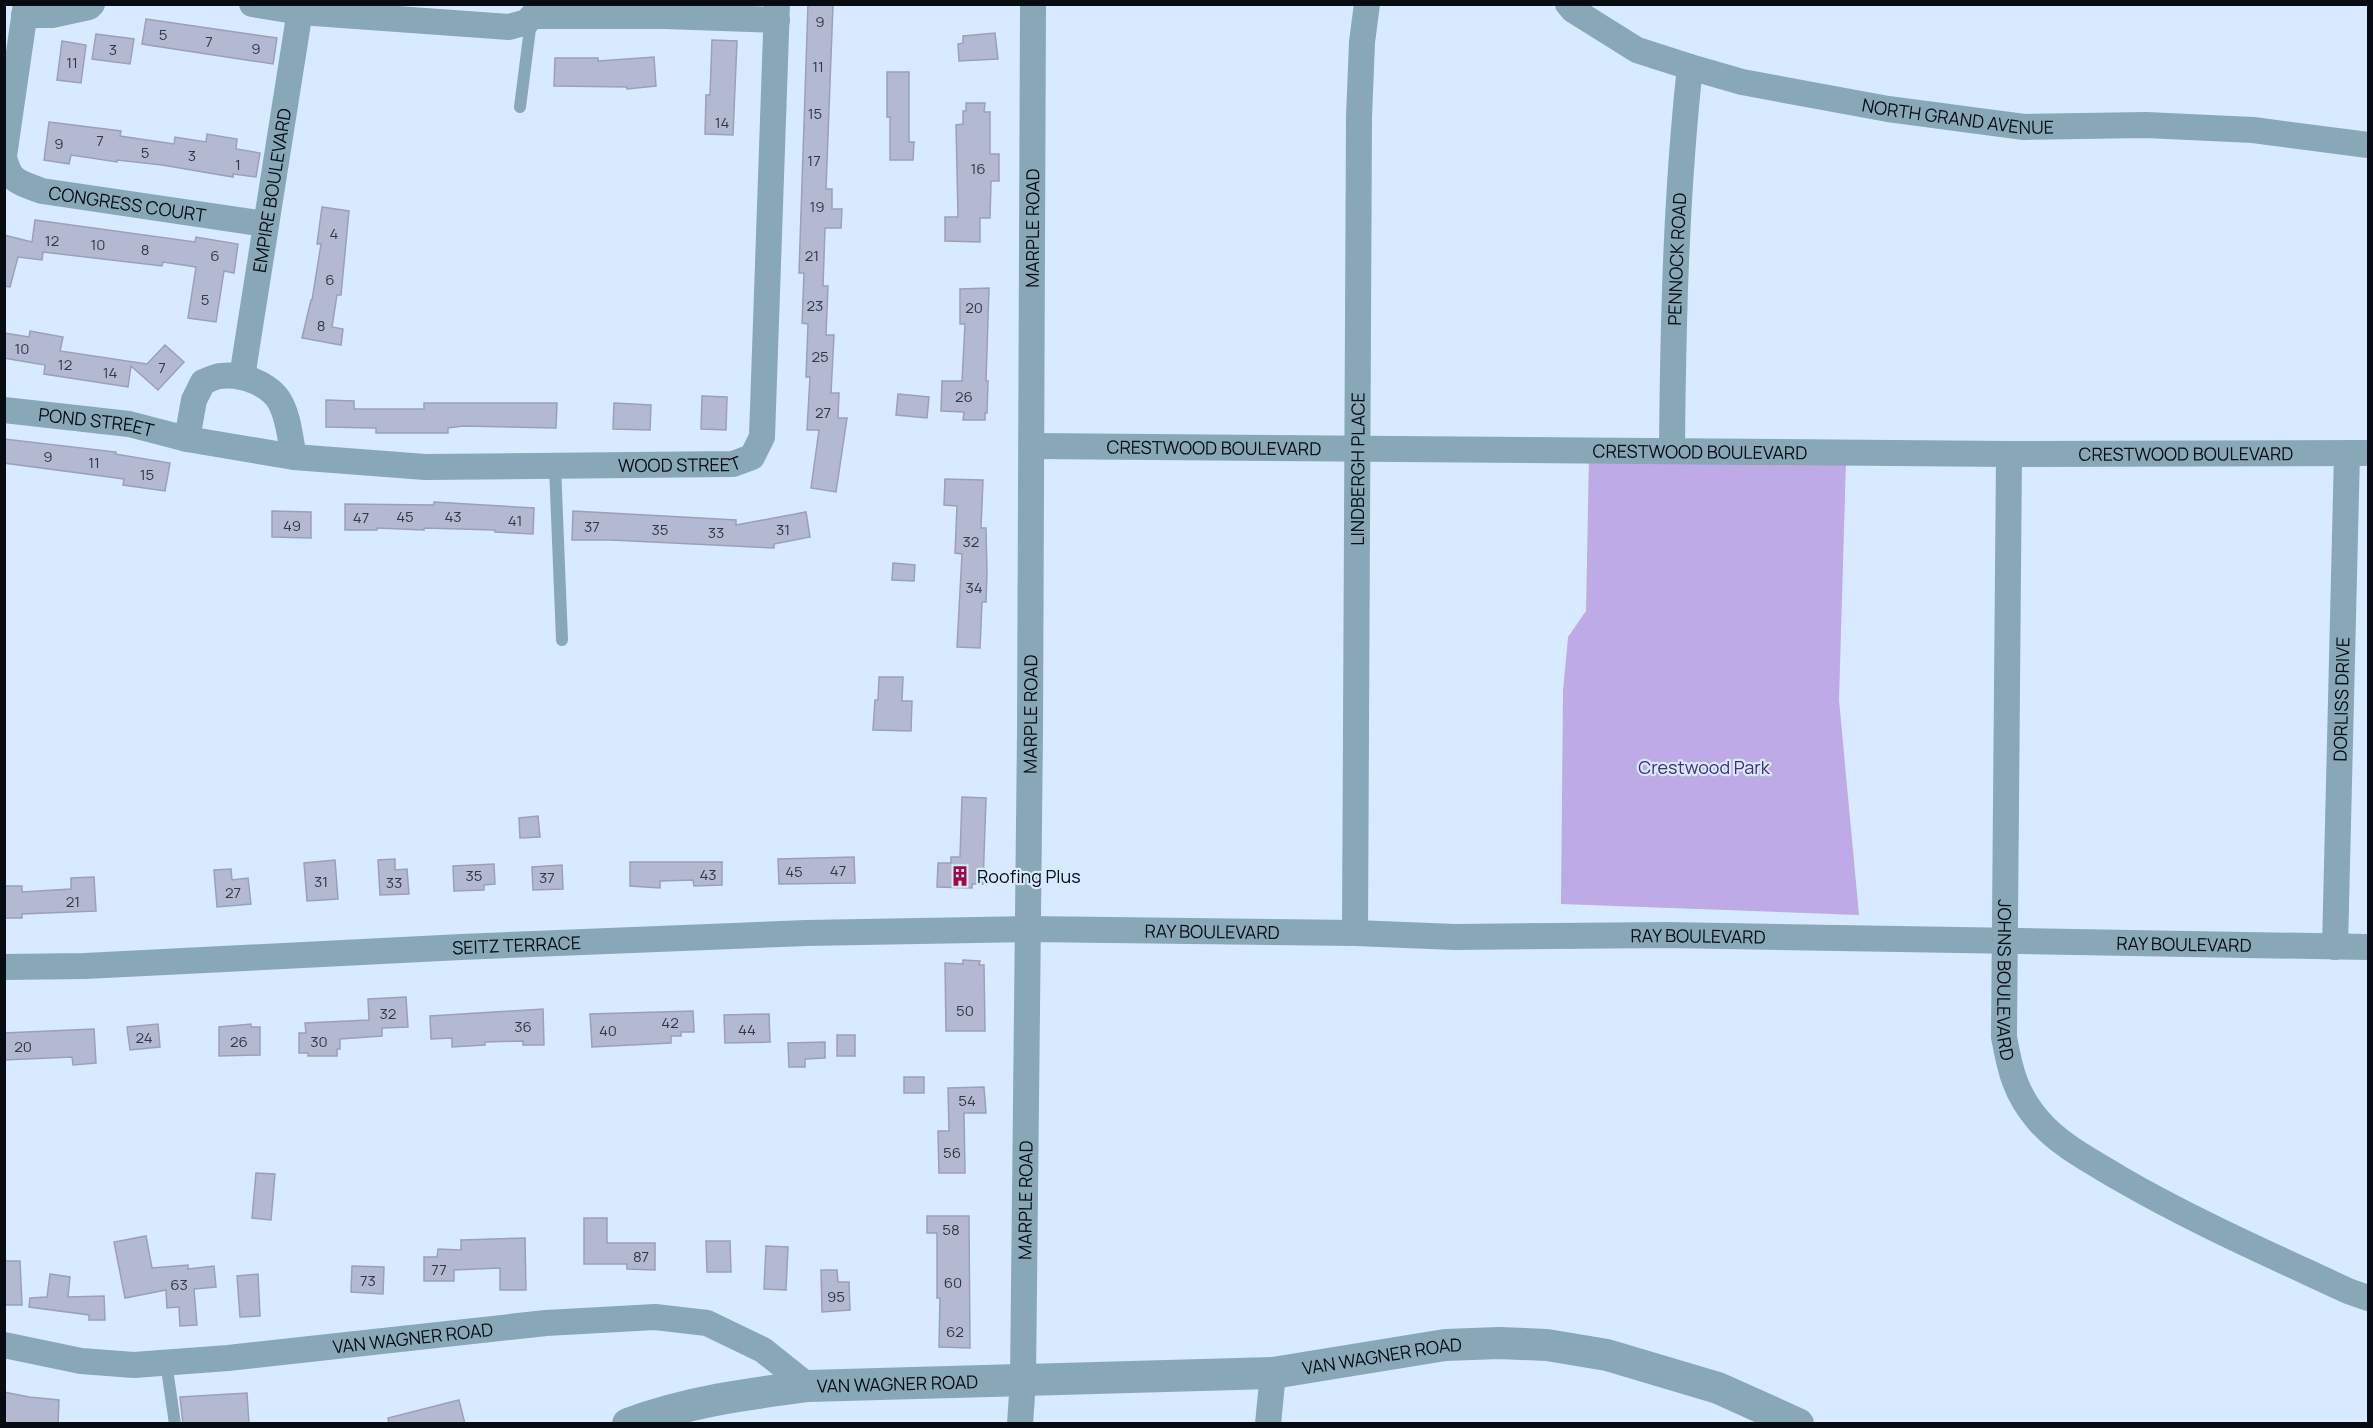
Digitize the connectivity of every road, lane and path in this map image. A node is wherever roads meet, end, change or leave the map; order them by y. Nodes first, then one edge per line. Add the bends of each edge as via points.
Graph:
1 (92, 4) edge
2 (252, 4) edge
3 (1033, 4) edge
4 (1367, 4) edge
5 (1568, 4) edge
6 (301, 8) edge
7 (25, 10) edge
8 (533, 10) edge
9 (777, 12) edge
10 (1690, 67) junction
11 (520, 106) dead end
12 (2368, 145) edge
13 (4, 157) edge
14 (266, 224) junction
15 (242, 377) junction
16 (4, 410) edge
17 (187, 439) junction
18 (1032, 446) junction
19 (1357, 449) junction
20 (1672, 452) junction
21 (2358, 453) edge
22 (2009, 454) junction
23 (294, 457) junction
24 (555, 466) junction
25 (562, 640) dead end
26 (1028, 929) junction
27 (1355, 933) junction
28 (2004, 941) junction
29 (2335, 947) junction
30 (2368, 947) edge
31 (4, 967) edge
32 (2368, 1298) edge
33 (4, 1345) edge
34 (166, 1362) junction
35 (1273, 1374) junction
36 (1023, 1380) junction
37 (808, 1386) junction
38 (686, 1415) edge
39 (175, 1424) edge
40 (628, 1424) edge
41 (1020, 1424) edge
42 (1268, 1424) edge
43 (1798, 1424) edge

1 - 7 street via 52,15
2 - 6 street
3 - 18 street, MARPLE ROAD
4 - 19 street, LINDBERGH PLACE via 1359,117
5 - 10 street, NORTH GRAND AVENUE via 1637,50
6 - 8 street via 509,27 527,22
6 - 14 street, EMPIRE BOULEVARD
7 - 13 street, CONGRESS COURT
8 - 9 street via 665,16
8 - 11 lane
9 - 24 street, WOOD STREET via 762,437 753,457 733,464
10 - 12 street, NORTH GRAND AVENUE via 1742,82 1876,107 2024,128 2146,125 2253,130
10 - 20 street, PENNOCK ROAD via 1673,299
13 - 14 street, CONGRESS COURT via 8,172 16,181 42,191
14 - 15 street, EMPIRE BOULEVARD
15 - 17 street via 221,376 203,382 194,400
15 - 23 street via 264,386 279,399
16 - 17 street, POND STREET via 129,424
17 - 23 street, WOOD STREET
18 - 19 street, CRESTWOOD BOULEVARD
18 - 26 street, MARPLE ROAD
19 - 20 street, CRESTWOOD BOULEVARD
19 - 27 street, LINDBERGH PLACE
20 - 22 street, CRESTWOOD BOULEVARD
21 - 22 street, CRESTWOOD BOULEVARD
21 - 29 street, DORLISS DRIVE
22 - 28 street, JOHNS BOULEVARD
23 - 24 street, WOOD STREET via 425,467
24 - 25 lane
26 - 27 street, RAY BOULEVARD
26 - 31 street, SEITZ TERRACE via 806,933
26 - 36 street, MARPLE ROAD
27 - 28 street, RAY BOULEVARD
28 - 29 street, RAY BOULEVARD
28 - 32 street, JOHNS BOULEVARD via 2004,1037 2012,1077 2038,1121 2076,1152 2177,1211
29 - 30 street, RAY BOULEVARD
33 - 34 street, VAN WAGNER ROAD via 81,1361 134,1365
34 - 37 street, VAN WAGNER ROAD via 546,1323 655,1317 707,1323 763,1350
34 - 39 lane
35 - 36 street, VAN WAGNER ROAD
35 - 42 street
35 - 43 street, VAN WAGNER ROAD via 1445,1345 1547,1345 1607,1355 1718,1388
36 - 37 street, VAN WAGNER ROAD
36 - 41 street, MARPLE ROAD
37 - 38 street via 732,1396
38 - 40 street via 653,1414

